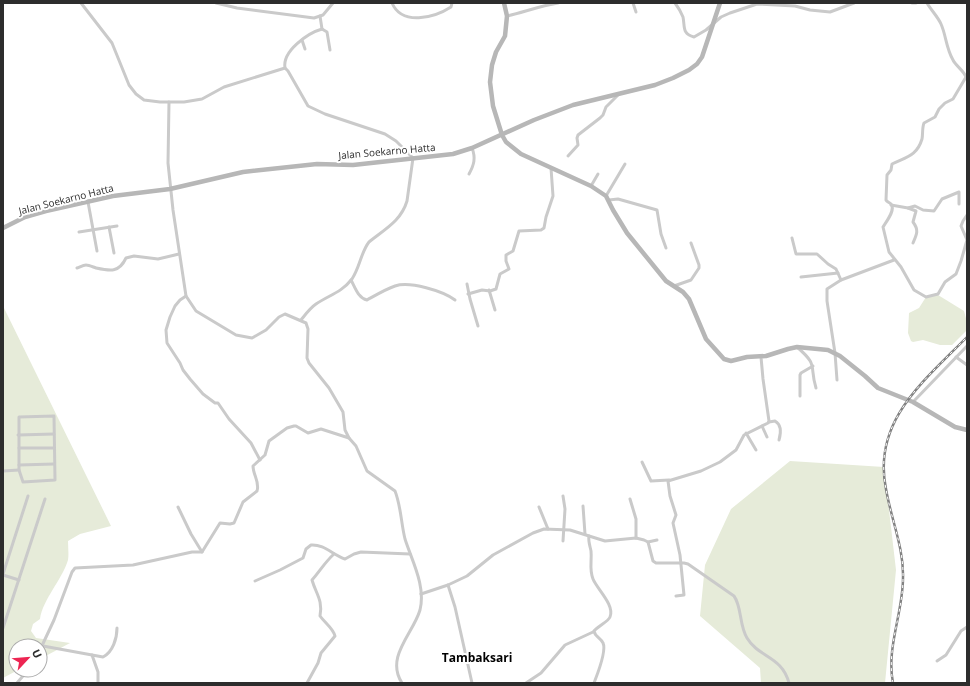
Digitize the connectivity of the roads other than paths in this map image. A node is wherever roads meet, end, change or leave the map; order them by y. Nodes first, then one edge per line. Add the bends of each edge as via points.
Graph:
1 (81, 3) edge
2 (216, 3) edge
3 (333, 3) edge
4 (392, 3) edge
5 (452, 3) edge
6 (504, 3) edge
7 (558, 3) edge
8 (633, 3) edge
9 (675, 3) edge
10 (720, 3) edge
11 (854, 3) edge
12 (912, 3) edge
13 (916, 3) edge
14 (927, 3) edge
15 (540, 4) edge
16 (636, 12) dead end
17 (320, 16) junction
18 (506, 16) junction
19 (713, 24) junction
20 (322, 29) junction
21 (302, 40) junction
22 (305, 50) dead end
23 (330, 50) dead end
24 (284, 68) junction
25 (966, 77) edge
26 (619, 94) junction
27 (169, 102) junction
28 (502, 135) junction
29 (472, 148) junction
30 (568, 156) dead end
31 (413, 158) junction
32 (626, 164) dead end
33 (551, 168) junction
34 (469, 174) dead end
35 (598, 174) dead end
36 (591, 186) junction
37 (170, 189) junction
38 (607, 198) junction
39 (88, 202) junction
40 (959, 204) dead end
41 (891, 205) junction
42 (908, 208) junction
43 (967, 215) edge
44 (117, 226) dead end
45 (109, 227) junction
46 (3, 228) edge
47 (93, 230) junction
48 (79, 232) dead end
49 (792, 238) dead end
50 (691, 243) dead end
51 (913, 243) dead end
52 (666, 248) dead end
53 (97, 251) dead end
54 (114, 254) dead end
55 (179, 254) junction
56 (894, 260) junction
57 (77, 268) dead end
58 (838, 273) junction
59 (801, 276) dead end
60 (351, 280) junction
61 (841, 280) junction
62 (467, 284) dead end
63 (672, 286) junction
64 (489, 290) junction
65 (468, 294) junction
66 (186, 296) junction
67 (455, 300) dead end
68 (495, 310) dead end
69 (301, 320) junction
70 (478, 326) dead end
71 (967, 346) edge
72 (797, 347) junction
73 (835, 353) junction
74 (761, 357) junction
75 (956, 357) junction
76 (967, 365) edge
77 (813, 366) junction
78 (837, 380) dead end
79 (816, 388) dead end
80 (800, 396) dead end
81 (913, 402) junction
82 (769, 422) junction
83 (762, 426) junction
84 (967, 430) edge
85 (746, 433) junction
86 (54, 434) junction
87 (18, 435) junction
88 (767, 437) dead end
89 (349, 438) junction
90 (779, 440) dead end
91 (19, 448) junction
92 (54, 448) junction
93 (756, 450) dead end
94 (260, 460) junction
95 (642, 462) dead end
96 (54, 464) junction
97 (19, 465) junction
98 (19, 470) junction
99 (3, 471) edge
100 (669, 480) junction
101 (28, 496) dead end
102 (563, 496) dead end
103 (45, 499) dead end
104 (630, 499) dead end
105 (583, 506) dead end
106 (178, 507) dead end
107 (539, 507) dead end
108 (548, 529) junction
109 (563, 529) junction
110 (587, 535) junction
111 (636, 538) junction
112 (657, 540) dead end
113 (563, 541) dead end
114 (648, 542) junction
115 (202, 552) junction
116 (334, 554) junction
117 (410, 554) junction
118 (681, 563) junction
119 (3, 574) edge
120 (19, 580) junction
121 (255, 581) dead end
122 (448, 585) junction
123 (421, 594) junction
124 (676, 596) dead end
125 (967, 627) edge
126 (3, 628) edge
127 (117, 628) dead end
128 (593, 632) junction
129 (46, 638) edge
130 (48, 647) edge
131 (92, 655) junction
132 (937, 661) dead end
133 (98, 683) edge
134 (307, 683) edge
135 (402, 683) edge
136 (472, 683) edge
137 (526, 683) edge
138 (594, 683) edge
139 (790, 683) edge

1 - 27 street via 112,43 129,85 136,94 144,100
2 - 17 street via 282,15 314,18
3 - 17 street via 326,13
4 - 5 street via 401,14 418,17 433,16 451,7
6 - 18 street
7 - 15 street
8 - 16 street
9 - 19 street via 682,14 685,32 689,36 695,37
10 - 19 street, Jalan Soekarno Hatta
11 - 19 street via 830,12 794,6 757,4 721,17
12 - 13 street
14 - 25 street via 941,23 952,59
15 - 18 street
17 - 20 street
18 - 28 street via 505,36 496,52 490,82 493,106
19 - 26 street, Jalan Soekarno Hatta via 702,57 689,70 655,85
20 - 21 street via 305,36
20 - 23 street via 327,32
21 - 22 street
21 - 24 street via 286,56
24 - 27 street via 224,87 202,99
24 - 31 street via 308,106 385,134
25 - 41 street via 953,99 938,109 935,117 924,123 922,138 914,154 891,165 887,175 886,200
26 - 28 street, Jalan Soekarno Hatta via 573,105
26 - 30 street via 606,107 603,115 578,135 578,145
27 - 37 street
28 - 29 street, Jalan Soekarno Hatta
28 - 33 street via 515,150
29 - 31 street, Jalan Soekarno Hatta via 446,155
29 - 34 street via 474,163
31 - 37 street, Jalan Soekarno Hatta via 353,165 317,164 242,172
31 - 60 street via 405,207 396,221 365,247 361,262
32 - 38 street
33 - 36 street
33 - 64 street via 553,196 544,228 519,231 512,251 506,255 510,269 500,274 495,290
35 - 36 street
36 - 38 street
37 - 39 street, Jalan Soekarno Hatta via 113,196
37 - 55 street
38 - 52 street via 657,210
38 - 63 street via 627,233
39 - 46 street, Jalan Soekarno Hatta via 25,217
39 - 47 street
40 - 42 street via 959,192 942,200 934,211 916,206
41 - 42 street
41 - 56 street via 889,219 883,229 887,248
42 - 51 street via 916,211 913,222 918,232
43 - 56 street via 961,226 967,240 961,261 956,274 946,282 938,294 926,297 914,290
44 - 45 street
45 - 47 street
45 - 54 street
47 - 48 street
47 - 53 street
49 - 58 street via 796,254 817,254
50 - 63 street via 699,268 691,280
55 - 57 street via 158,259 134,256 126,258 122,266 112,270 88,265
55 - 66 street
56 - 61 street
58 - 59 street
58 - 61 street
60 - 67 street via 361,297 367,300 394,286 402,285 436,290
60 - 69 street via 335,294 313,307
61 - 73 street via 828,286 826,290
62 - 65 street
63 - 74 street via 689,299 706,339 726,361
64 - 65 street
64 - 68 street
65 - 70 street
66 - 69 street via 196,311 236,335 252,338 285,314
66 - 94 street via 175,306 170,317 166,330 168,343 187,375 203,394 222,406 229,419 251,443
69 - 89 street via 308,326 309,363 329,388 343,412 345,430
71 - 75 street
72 - 73 street
72 - 74 street
72 - 77 street via 810,359
73 - 78 street
73 - 81 street via 878,388
74 - 82 street
75 - 76 street
75 - 81 street
77 - 79 street
77 - 80 street via 800,375
81 - 84 street via 955,427
82 - 83 street
82 - 90 street via 775,421 779,425
83 - 85 street
83 - 88 street
85 - 93 street
85 - 100 street via 736,450 720,462 701,471
86 - 87 street
86 - 87 street via 54,416 18,417
86 - 92 street
87 - 91 street
89 - 94 street via 321,429 308,433 294,426 271,439 267,451
89 - 117 street via 356,446 370,475 395,491
91 - 92 street
91 - 97 street
92 - 96 street
94 - 115 street via 252,469 258,485 257,491 243,502 234,523 220,523
95 - 100 street via 651,481
96 - 97 street
96 - 98 street via 54,480 23,482
97 - 98 street
98 - 99 street
100 - 118 street via 670,496 676,515 673,523
101 - 119 street
102 - 109 street
103 - 120 street
104 - 111 street via 636,519
105 - 110 street
106 - 115 street
107 - 108 street
108 - 109 street
108 - 122 street via 533,533 493,555 467,576
109 - 110 street
109 - 113 street
110 - 111 street via 605,541
110 - 128 street via 592,574 606,597 611,612 609,619
111 - 114 street
112 - 114 street
114 - 118 street via 656,564
115 - 129 street via 133,565 75,568
116 - 117 street via 345,559 361,552
116 - 121 street via 327,549 311,545 306,549 303,558
116 - 134 street via 312,580 320,597 320,616 334,630 335,636 321,653
117 - 123 street
118 - 124 street via 684,595
118 - 139 street via 688,564 734,596 748,640 780,665
119 - 120 street
120 - 126 street
122 - 123 street
122 - 136 street via 457,613
123 - 135 street via 420,610 398,655 396,669
125 - 132 street via 961,631 946,655
127 - 131 street via 116,639 107,654 100,657
128 - 137 street via 565,646 541,673
128 - 138 street via 604,646
130 - 131 street
131 - 133 street via 98,668

